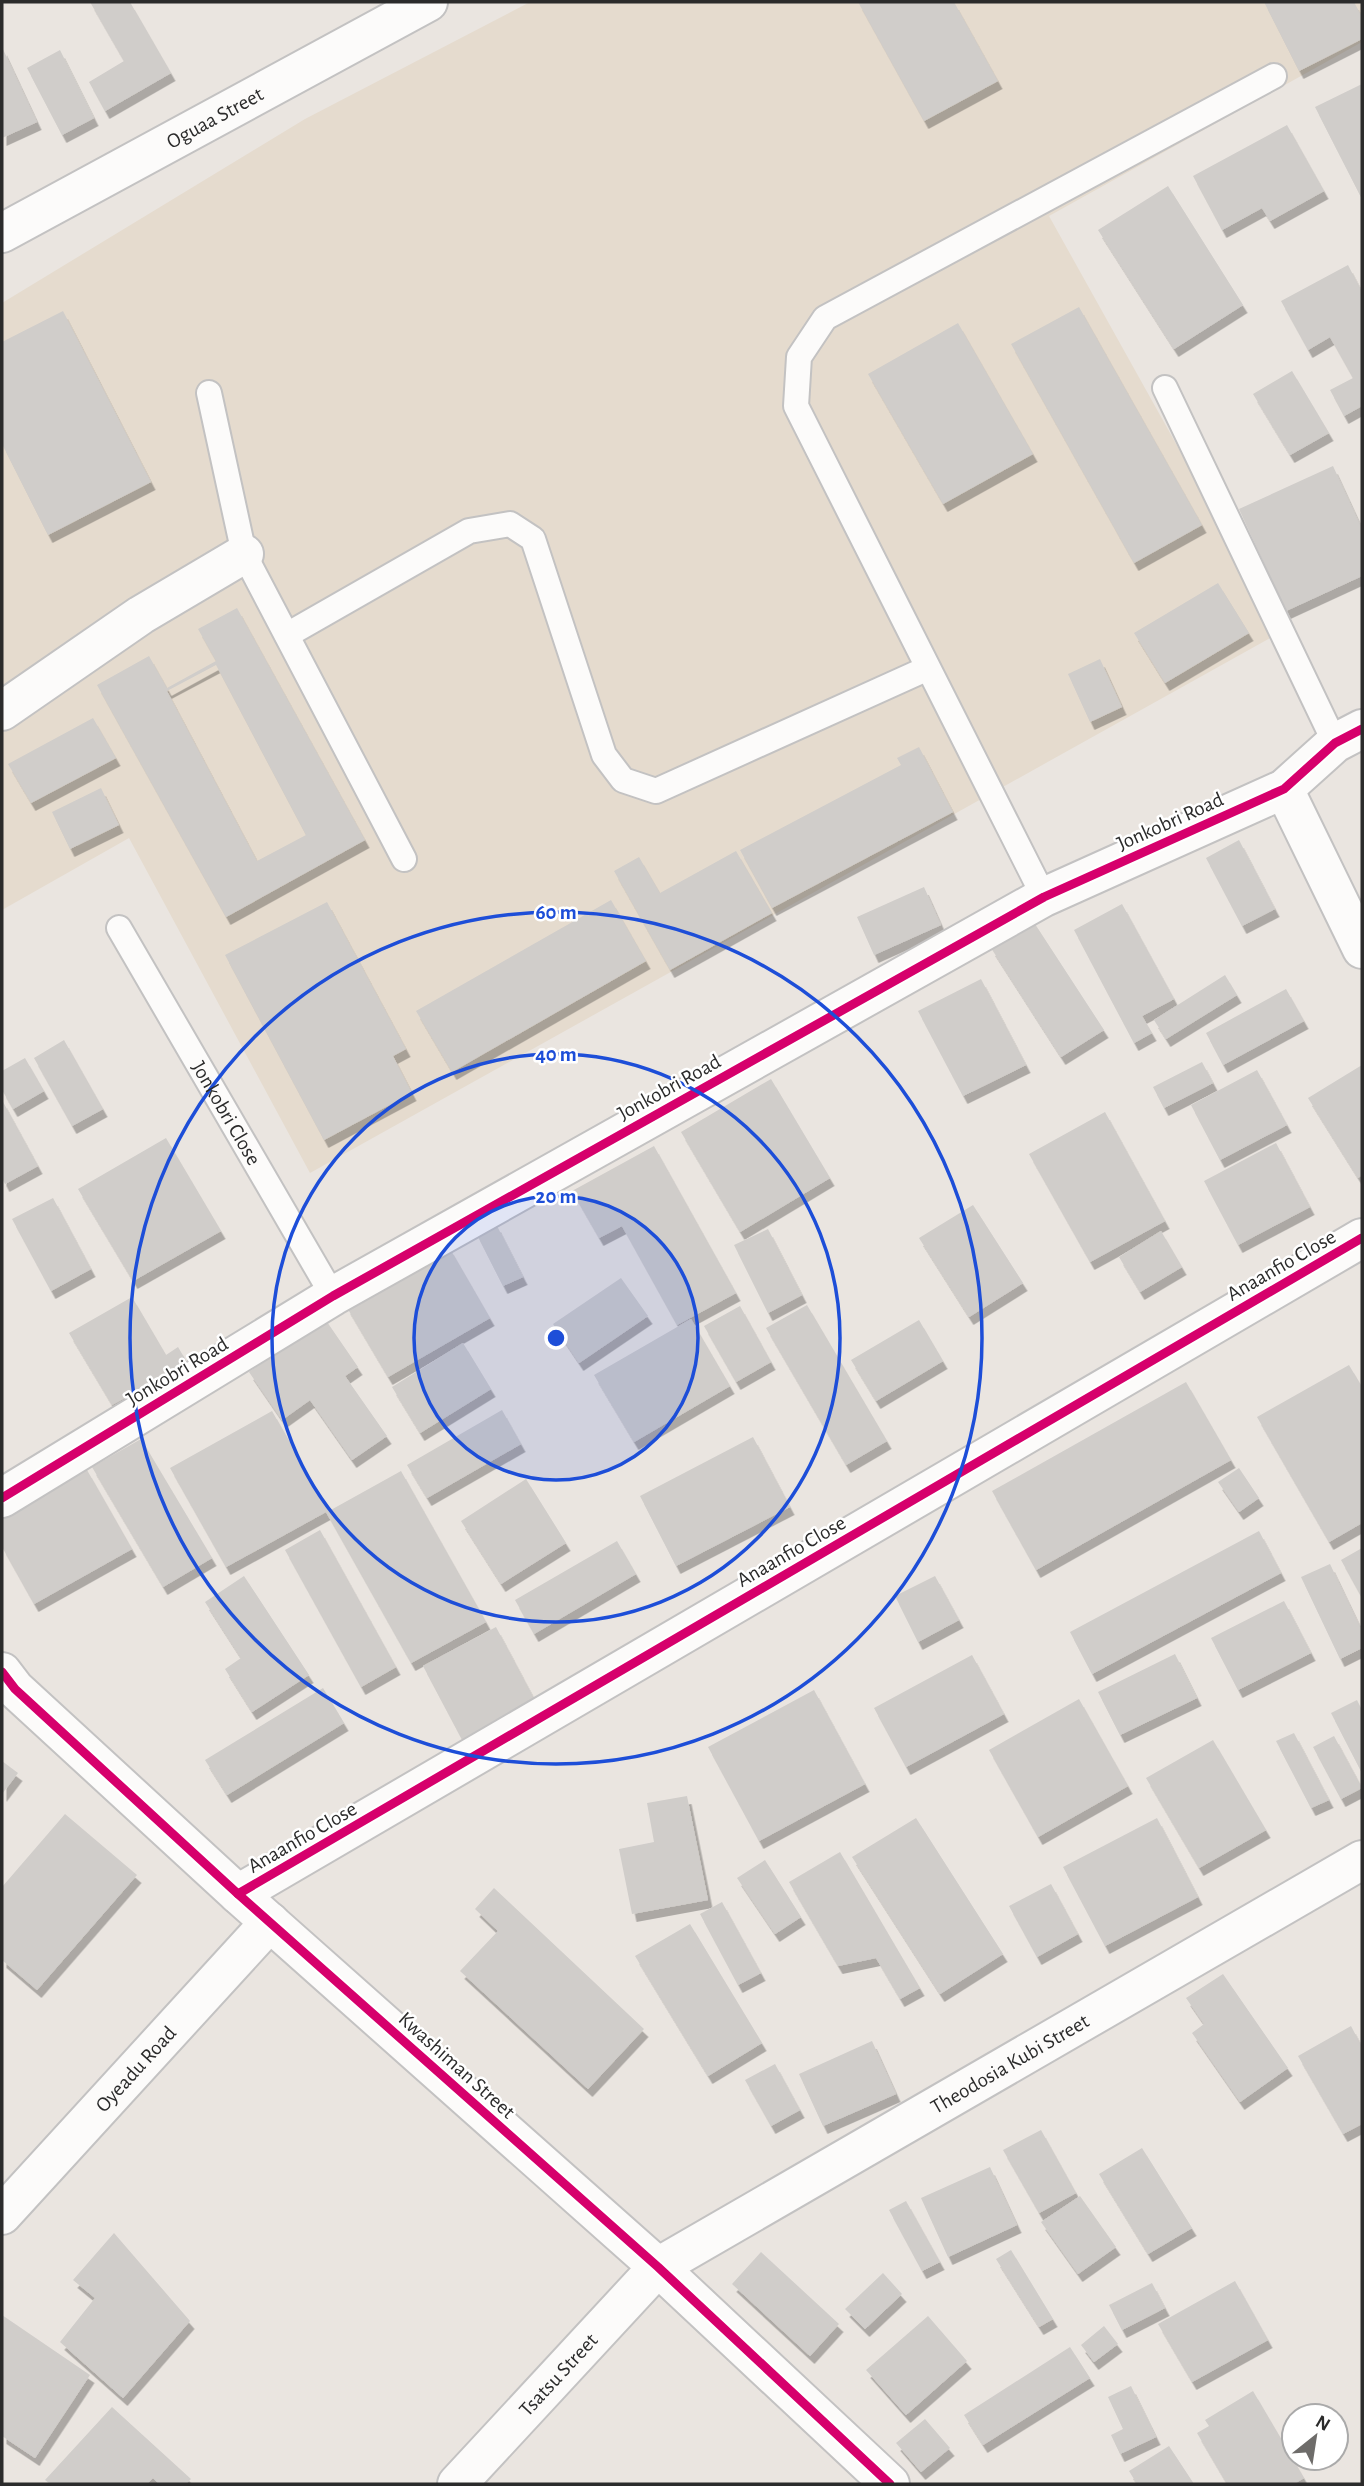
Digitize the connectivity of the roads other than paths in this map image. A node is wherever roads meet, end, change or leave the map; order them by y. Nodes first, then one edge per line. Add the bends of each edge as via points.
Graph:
1 (428, 2) edge
2 (1274, 76) dead end
3 (2, 233) edge
4 (1166, 388) dead end
5 (209, 393) dead end
6 (244, 554) junction
7 (286, 635) junction
8 (926, 669) junction
9 (2, 712) edge
10 (1349, 736) edge
11 (1283, 789) junction
12 (404, 859) dead end
13 (1044, 897) junction
14 (119, 928) dead end
15 (1362, 949) edge
16 (1362, 1238) edge
17 (333, 1296) junction
18 (2, 1498) edge
19 (2, 1672) edge
20 (1362, 1860) edge
21 (238, 1894) junction
22 (270, 1922) junction
23 (2, 2215) edge
24 (658, 2267) junction
25 (457, 2484) edge
26 (890, 2484) edge

1 - 3 street, Oguaa Street
2 - 8 lane via 825,318 799,357 796,406
4 - 10 lane
5 - 6 lane
6 - 7 lane
6 - 9 street via 141,615
7 - 8 lane via 469,531 510,524 533,539 604,755 623,780 656,791
7 - 12 lane
8 - 13 lane
10 - 11 street, Jonkobri Road
11 - 13 street, Jonkobri Road
11 - 15 street
13 - 17 street, Jonkobri Road
14 - 17 lane, Jonkobri Close
16 - 21 street, Anaanfio Close
17 - 18 street, Jonkobri Road
19 - 21 street, Kwashiman Street
20 - 24 street, Theodosia Kubi Street
21 - 22 street, Kwashiman Street
22 - 23 street, Oyeadu Road
22 - 24 street, Kwashiman Street
24 - 25 street, Tsatsu Street
24 - 26 street, Kwashiman Street

